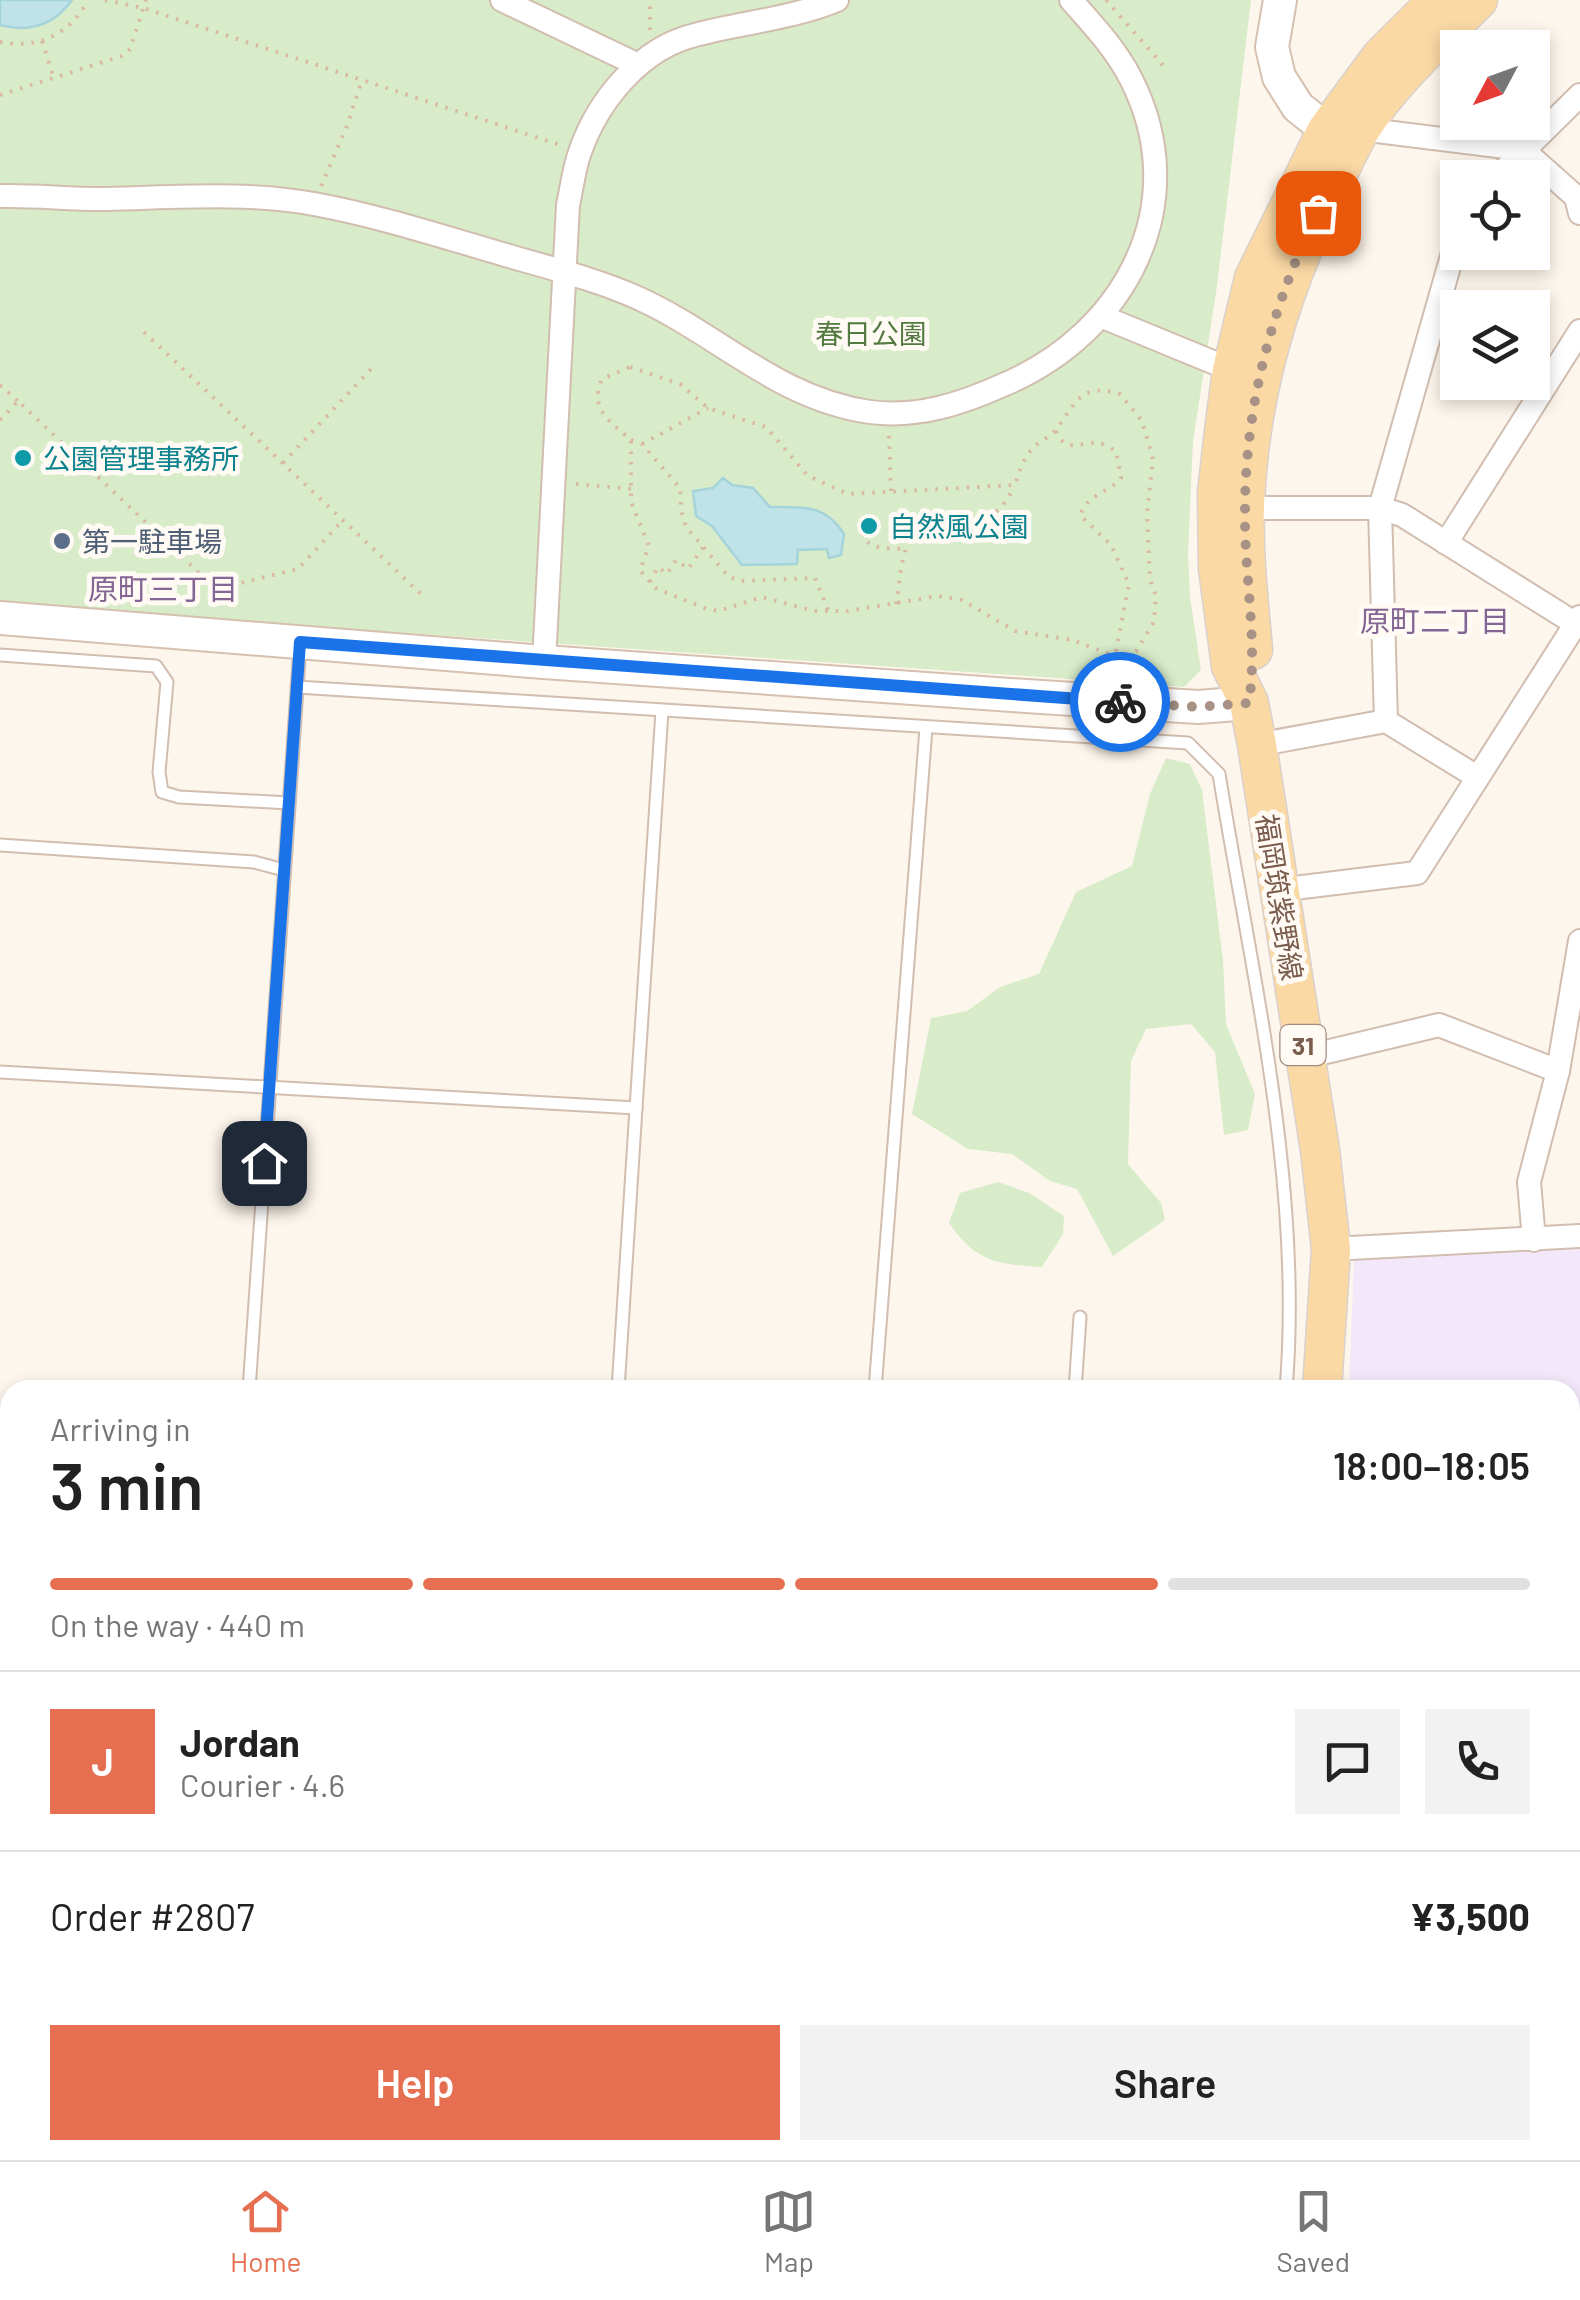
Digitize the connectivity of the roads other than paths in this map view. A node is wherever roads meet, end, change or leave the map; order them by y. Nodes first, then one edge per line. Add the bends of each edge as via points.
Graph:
1 (502, 0) edge
2 (837, 0) edge
3 (1071, 0) edge
4 (1280, 0) edge
5 (1438, 0) edge
6 (1478, 0) edge
7 (645, 59) junction
8 (1580, 95) edge
9 (1344, 130) junction
10 (1522, 150) junction
11 (1513, 160) edge
12 (0, 196) edge
13 (1580, 213) edge
14 (1448, 270) edge
15 (566, 271) junction
16 (1103, 317) junction
17 (1580, 331) edge
18 (1232, 370) junction
19 (1244, 508) junction
20 (1380, 508) junction
21 (1446, 543) junction
22 (0, 618) edge
23 (1578, 620) edge
24 (300, 642) junction
25 (0, 656) edge
26 (544, 662) junction
27 (297, 687) junction
28 (1249, 703) junction
29 (662, 711) junction
30 (1386, 721) junction
31 (926, 728) junction
32 (1258, 745) junction
33 (1476, 777) junction
34 (289, 803) junction
35 (0, 845) edge
36 (284, 870) junction
37 (1278, 890) junction
38 (1580, 942) edge
39 (1305, 1057) junction
40 (1558, 1071) junction
41 (0, 1072) edge
42 (269, 1088) junction
43 (636, 1108) junction
44 (1580, 1236) edge
45 (1534, 1240) junction
46 (1331, 1249) junction
47 (1080, 1317) dead end
48 (250, 1380) edge
49 (619, 1380) edge
50 (877, 1380) edge
51 (1076, 1380) edge
52 (1287, 1380) edge
53 (1323, 1380) edge

1 - 7 street
2 - 7 street via 690,36
3 - 16 street via 1132,80 1154,168 1154,208 1144,246
4 - 9 street via 1272,47 1279,77 1298,107
5 - 9 main road, 福岡筑紫野線 / 31 via 1381,57
6 - 9 main road, 福岡筑紫野線 / 31
7 - 15 street via 597,116 580,152 568,204
8 - 10 street
9 - 10 street
9 - 18 main road, 福岡筑紫野線 / 31 via 1254,278
9 - 19 main road, 福岡筑紫野線 / 31 via 1276,315 1256,399
10 - 11 street
10 - 13 street via 1576,197
12 - 15 street via 312,204
14 - 20 street
15 - 16 street via 636,297 780,383 873,412 952,407 1055,359
15 - 26 street
16 - 18 street
17 - 21 street
18 - 28 main road, 福岡筑紫野線 / 31 via 1218,493 1218,568 1231,666
19 - 20 street
19 - 28 main road, 福岡筑紫野線 / 31 via 1254,667
20 - 21 street
20 - 30 street
21 - 23 street
22 - 24 street
23 - 33 street
24 - 26 street
24 - 27 lane
25 - 34 lane via 156,666 166,682 162,792
26 - 28 street via 1198,707
27 - 29 lane
27 - 34 lane
28 - 32 main road, 福岡筑紫野線 / 31
29 - 31 lane
29 - 43 lane
30 - 32 street
30 - 33 street
31 - 50 lane
31 - 52 lane via 1188,742 1219,774 1278,1131 1288,1223
32 - 37 main road, 福岡筑紫野線 / 31
33 - 37 street via 1417,872
34 - 36 lane
35 - 36 lane via 254,862
36 - 42 lane
37 - 39 main road, 福岡筑紫野線 / 31
38 - 40 street
39 - 40 street via 1439,1025
39 - 46 main road, 福岡筑紫野線 / 31
40 - 45 street via 1529,1182
41 - 42 lane
42 - 43 lane
42 - 48 lane
43 - 49 lane
44 - 45 street
45 - 46 street
46 - 53 main road, 福岡筑紫野線 / 31
47 - 51 lane

